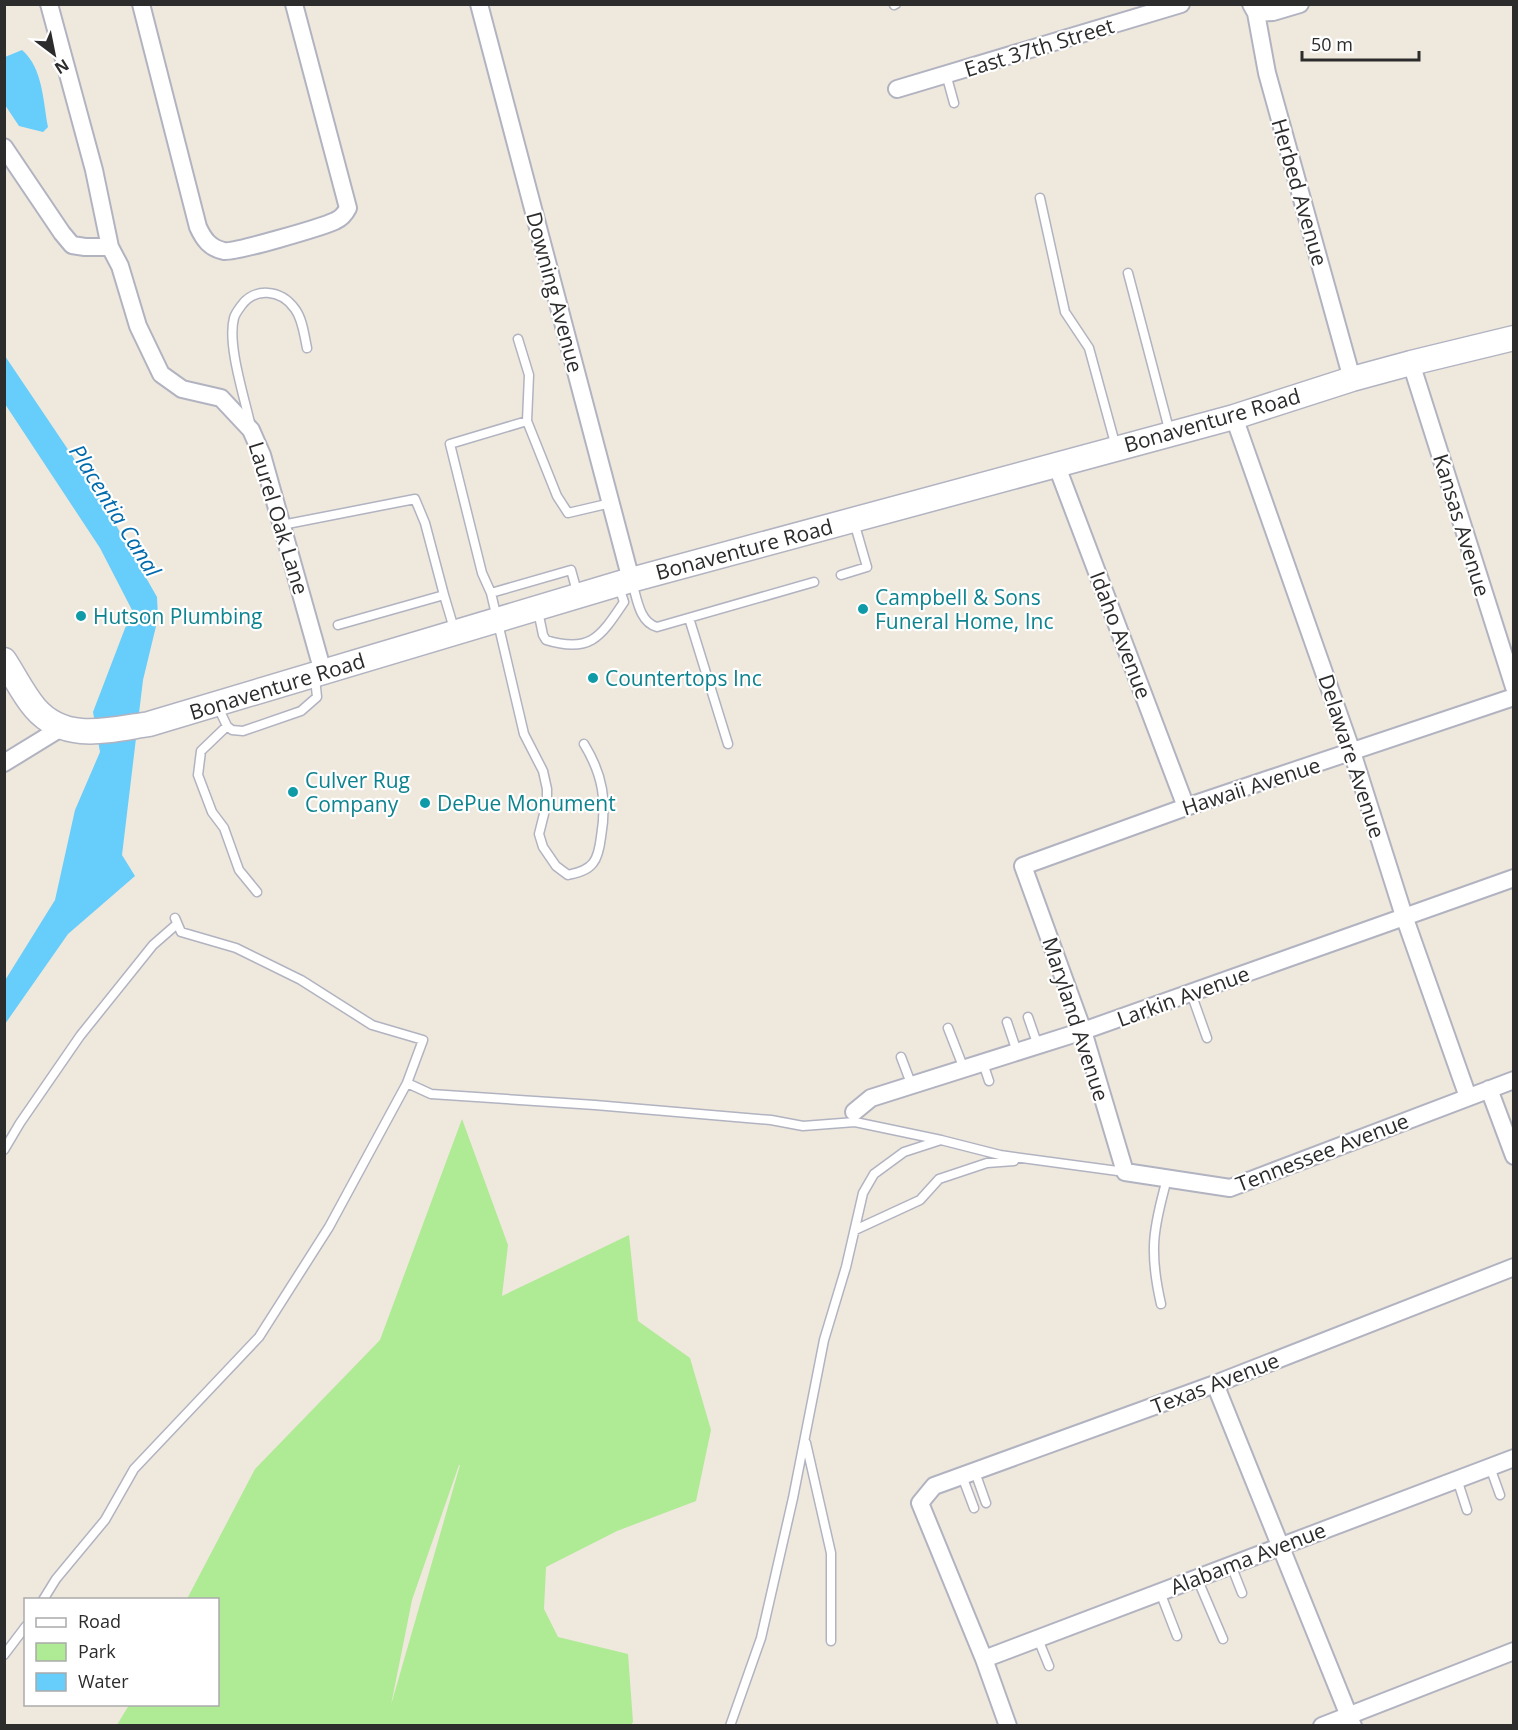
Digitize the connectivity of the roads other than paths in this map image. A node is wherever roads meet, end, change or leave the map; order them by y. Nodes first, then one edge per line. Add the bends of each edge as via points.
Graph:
1 (49, 4) edge
2 (141, 4) edge
3 (294, 4) edge
4 (479, 4) edge
5 (1181, 4) edge
6 (1300, 4) edge
7 (1254, 9) edge
8 (946, 74) junction
9 (897, 89) dead end
10 (954, 103) dead end
11 (4, 147) edge
12 (1041, 198) dead end
13 (110, 247) junction
14 (1128, 273) dead end
15 (1514, 338) edge
16 (518, 339) dead end
17 (307, 348) dead end
18 (1412, 363) junction
19 (1352, 379) junction
20 (1234, 417) junction
21 (527, 421) junction
22 (251, 430) junction
23 (1170, 434) junction
24 (1116, 448) junction
25 (1056, 464) junction
26 (611, 503) junction
27 (853, 519) junction
28 (282, 525) junction
29 (841, 575) dead end
30 (624, 582) junction
31 (814, 582) dead end
32 (491, 593) junction
33 (444, 595) junction
34 (578, 596) junction
35 (538, 608) junction
36 (689, 618) junction
37 (498, 620) junction
38 (338, 626) dead end
39 (455, 633) junction
40 (5, 662) edge
41 (319, 673) junction
42 (1514, 687) edge
43 (1514, 697) edge
44 (216, 704) junction
45 (227, 726) junction
46 (61, 728) junction
47 (584, 744) dead end
48 (728, 744) dead end
49 (1352, 753) junction
50 (4, 763) edge
51 (1186, 807) junction
52 (1023, 866) joint
53 (1514, 878) edge
54 (256, 892) dead end
55 (1404, 916) junction
56 (1191, 993) junction
57 (1028, 1017) dead end
58 (1007, 1022) dead end
59 (948, 1028) dead end
60 (1083, 1031) junction
61 (1207, 1038) dead end
62 (1038, 1046) junction
63 (1017, 1052) junction
64 (901, 1057) dead end
65 (983, 1063) junction
66 (964, 1069) junction
67 (1514, 1080) edge
68 (989, 1081) dead end
69 (407, 1083) junction
70 (912, 1086) junction
71 (1489, 1089) junction
72 (1468, 1097) junction
73 (854, 1112) dead end
74 (941, 1140) junction
75 (4, 1150) edge
76 (1514, 1156) edge
77 (1029, 1160) junction
78 (1125, 1172) junction
79 (1167, 1179) junction
80 (855, 1230) junction
81 (1514, 1267) edge
82 (1161, 1304) dead end
83 (1215, 1384) junction
84 (805, 1440) junction
85 (1514, 1458) edge
86 (1490, 1467) junction
87 (968, 1474) junction
88 (1457, 1479) junction
89 (1500, 1495) dead end
90 (986, 1503) dead end
91 (974, 1508) dead end
92 (1467, 1510) dead end
93 (1281, 1545) junction
94 (1230, 1565) junction
95 (1197, 1577) junction
96 (1160, 1592) junction
97 (1242, 1593) dead end
98 (44, 1598) edge
99 (24, 1629) edge
100 (1177, 1636) dead end
101 (1038, 1639) junction
102 (1223, 1639) dead end
103 (831, 1641) dead end
104 (1514, 1651) edge
105 (4, 1655) edge
106 (984, 1659) junction
107 (1049, 1666) dead end
108 (1351, 1721) edge
109 (730, 1725) edge
110 (1008, 1725) edge
111 (1322, 1725) edge

1 - 13 street, Laurel Oak Lane
2 - 3 street via 198,227 204,240 227,252 336,221 348,208
4 - 26 street, Downing Avenue
5 - 8 street, East 37th Street
6 - 7 street via 1273,12
7 - 19 street, Herbed Avenue via 1266,73
8 - 9 street, East 37th Street
8 - 10 lane
11 - 13 street via 72,245
12 - 24 lane via 1065,312 1089,348
13 - 22 street, Laurel Oak Lane via 120,266 138,326 161,374 182,389 221,398
14 - 23 lane
15 - 18 street, Bonaventure Road
16 - 21 lane via 529,375
17 - 22 lane via 303,326 294,308 281,295 264,292 247,298 234,317 233,341
18 - 19 street, Bonaventure Road
18 - 42 street, Kansas Avenue
19 - 20 street, Bonaventure Road
20 - 23 street, Bonaventure Road
20 - 49 street, Delaware Avenue
21 - 26 lane via 557,496 568,513
21 - 32 lane via 450,444 482,573
22 - 28 street, Laurel Oak Lane via 262,454
23 - 24 street, Bonaventure Road
24 - 25 street, Bonaventure Road
25 - 27 street, Bonaventure Road
25 - 51 street, Idaho Avenue
26 - 30 street, Downing Avenue
27 - 29 lane via 867,567
27 - 30 street, Bonaventure Road
28 - 33 lane via 415,500
28 - 41 street, Laurel Oak Lane
30 - 34 street, Bonaventure Road
30 - 35 lane via 624,602 600,636 587,642 564,645 546,640
30 - 36 lane via 650,625 657,627
31 - 36 lane
32 - 34 lane via 571,570
32 - 37 lane
33 - 38 lane
33 - 39 lane
34 - 35 street, Bonaventure Road
35 - 37 street, Bonaventure Road
36 - 48 lane
37 - 39 street, Bonaventure Road
37 - 47 lane via 524,734 543,771 547,789 539,834 556,866 568,875 594,863 602,829 605,803 594,759
39 - 41 street, Bonaventure Road
40 - 46 street, Bonaventure Road via 35,709
41 - 44 street, Bonaventure Road
41 - 45 lane via 317,697 301,711 243,731
43 - 49 street, Hawaii Avenue
44 - 45 lane
44 - 46 street, Bonaventure Road via 149,724 91,733
45 - 54 lane via 201,751 198,774 239,870
46 - 50 street
49 - 51 street, Hawaii Avenue
49 - 55 street, Delaware Avenue
51 - 52 street, Hawaii Avenue
52 - 60 street, Maryland Avenue
53 - 55 street, Larkin Avenue
55 - 56 street, Larkin Avenue
55 - 72 street, Delaware Avenue
56 - 60 street, Larkin Avenue
56 - 61 lane
57 - 62 lane
58 - 63 lane
59 - 66 lane
60 - 62 street, Larkin Avenue
60 - 78 street, Maryland Avenue
62 - 63 street, Larkin Avenue
63 - 65 street, Larkin Avenue
64 - 70 lane
65 - 66 street, Larkin Avenue
65 - 68 lane
66 - 70 street, Larkin Avenue
67 - 71 street, Tennessee Avenue
69 - 74 lane via 431,1094 771,1120 803,1126 855,1122
69 - 75 lane via 423,1040 372,1025 301,980 236,948 181,932 176,921 80,1036
69 - 98 lane via 329,1227 259,1337 134,1469 105,1520
70 - 73 street, Larkin Avenue via 871,1098
71 - 72 street, Tennessee Avenue
71 - 76 street
72 - 79 street, Tennessee Avenue via 1230,1188
74 - 77 lane
74 - 80 lane via 904,1152 874,1173 863,1193
77 - 78 lane
77 - 80 lane via 987,1163 950,1174 939,1179 920,1200
78 - 79 street, Tennessee Avenue
79 - 82 lane via 1153,1249
80 - 84 lane via 824,1340
81 - 83 street, Texas Avenue
83 - 87 street, Texas Avenue
83 - 93 street
84 - 103 lane via 831,1553
84 - 109 lane via 761,1638
85 - 86 street, Alabama Avenue
86 - 88 street, Alabama Avenue
86 - 89 lane
87 - 90 lane
87 - 91 lane
87 - 106 street, Texas Avenue via 934,1486 920,1503
88 - 92 lane
88 - 93 street, Alabama Avenue
93 - 94 street, Alabama Avenue
93 - 108 street
94 - 95 street, Alabama Avenue
94 - 97 lane
95 - 96 street, Alabama Avenue
95 - 102 lane
96 - 100 lane
96 - 101 street, Alabama Avenue
99 - 105 lane
101 - 106 street, Alabama Avenue
101 - 107 lane
104 - 108 street
106 - 110 street
108 - 111 street

